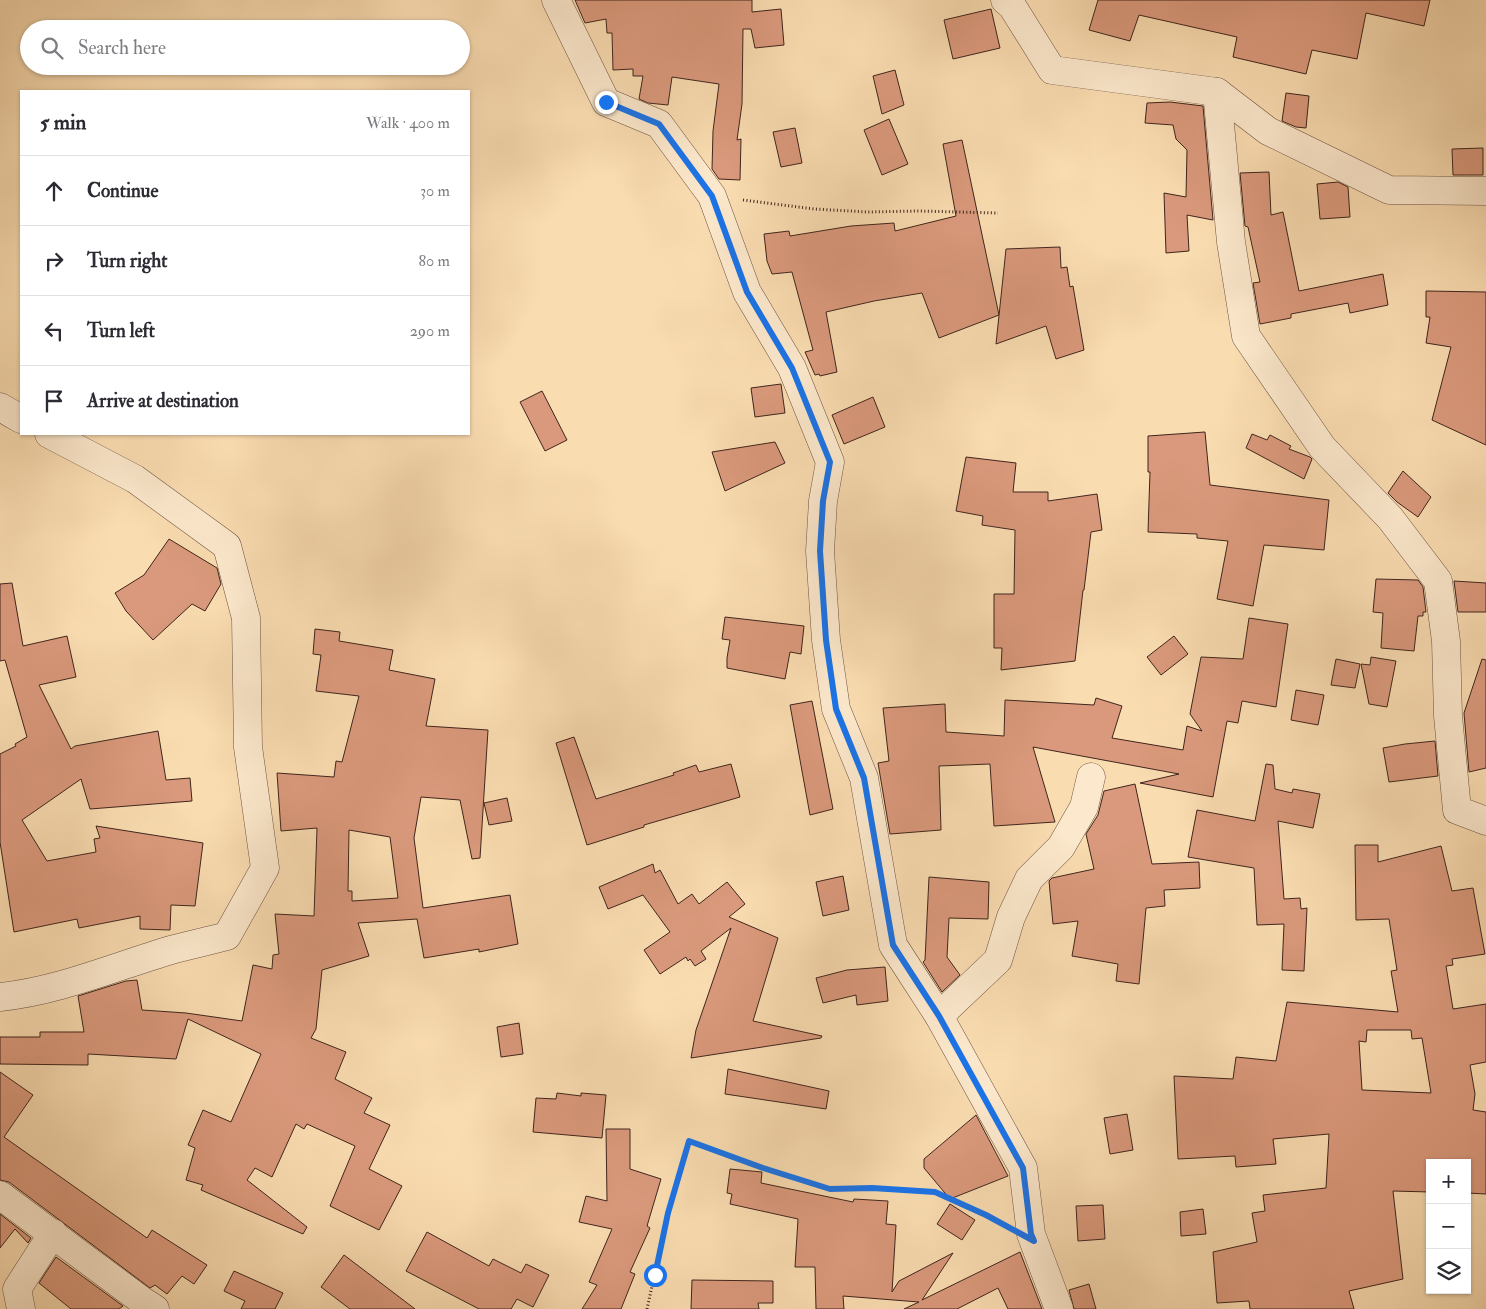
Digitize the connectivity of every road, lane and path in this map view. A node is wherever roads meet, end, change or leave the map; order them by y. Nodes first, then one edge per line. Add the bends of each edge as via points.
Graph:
1 (556, 0) edge
2 (1005, 0) edge
3 (1216, 92) junction
4 (1486, 191) edge
5 (712, 196) junction
6 (998, 213) dead end
7 (0, 407) edge
8 (20, 418) edge
9 (51, 435) edge
10 (1091, 777) dead end
11 (1486, 821) edge
12 (0, 997) edge
13 (939, 1016) junction
14 (0, 1195) edge
15 (52, 1233) junction
16 (1034, 1241) junction
17 (21, 1309) edge
18 (155, 1309) edge
19 (647, 1309) edge
20 (1059, 1309) edge

1 - 5 street via 606,102 659,124
2 - 3 street via 1052,70
3 - 4 street via 1268,132 1389,190
3 - 11 street via 1231,242 1246,336 1322,447 1390,518 1438,581 1446,640 1448,716 1457,810
5 - 6 path via 859,212
5 - 13 street via 747,292 792,368 830,462 823,501 820,551 826,640 836,709 864,778 893,945
7 - 8 street
9 - 12 street via 136,479 227,546 246,618 248,747 265,868 227,936 28,994
10 - 13 street via 1084,808 1061,847 1029,879 1011,917 998,960
13 - 16 street via 1023,1168
14 - 15 street
15 - 17 street via 17,1289
15 - 18 street
16 - 19 path via 935,1192 830,1189 689,1141 668,1213
16 - 20 street

